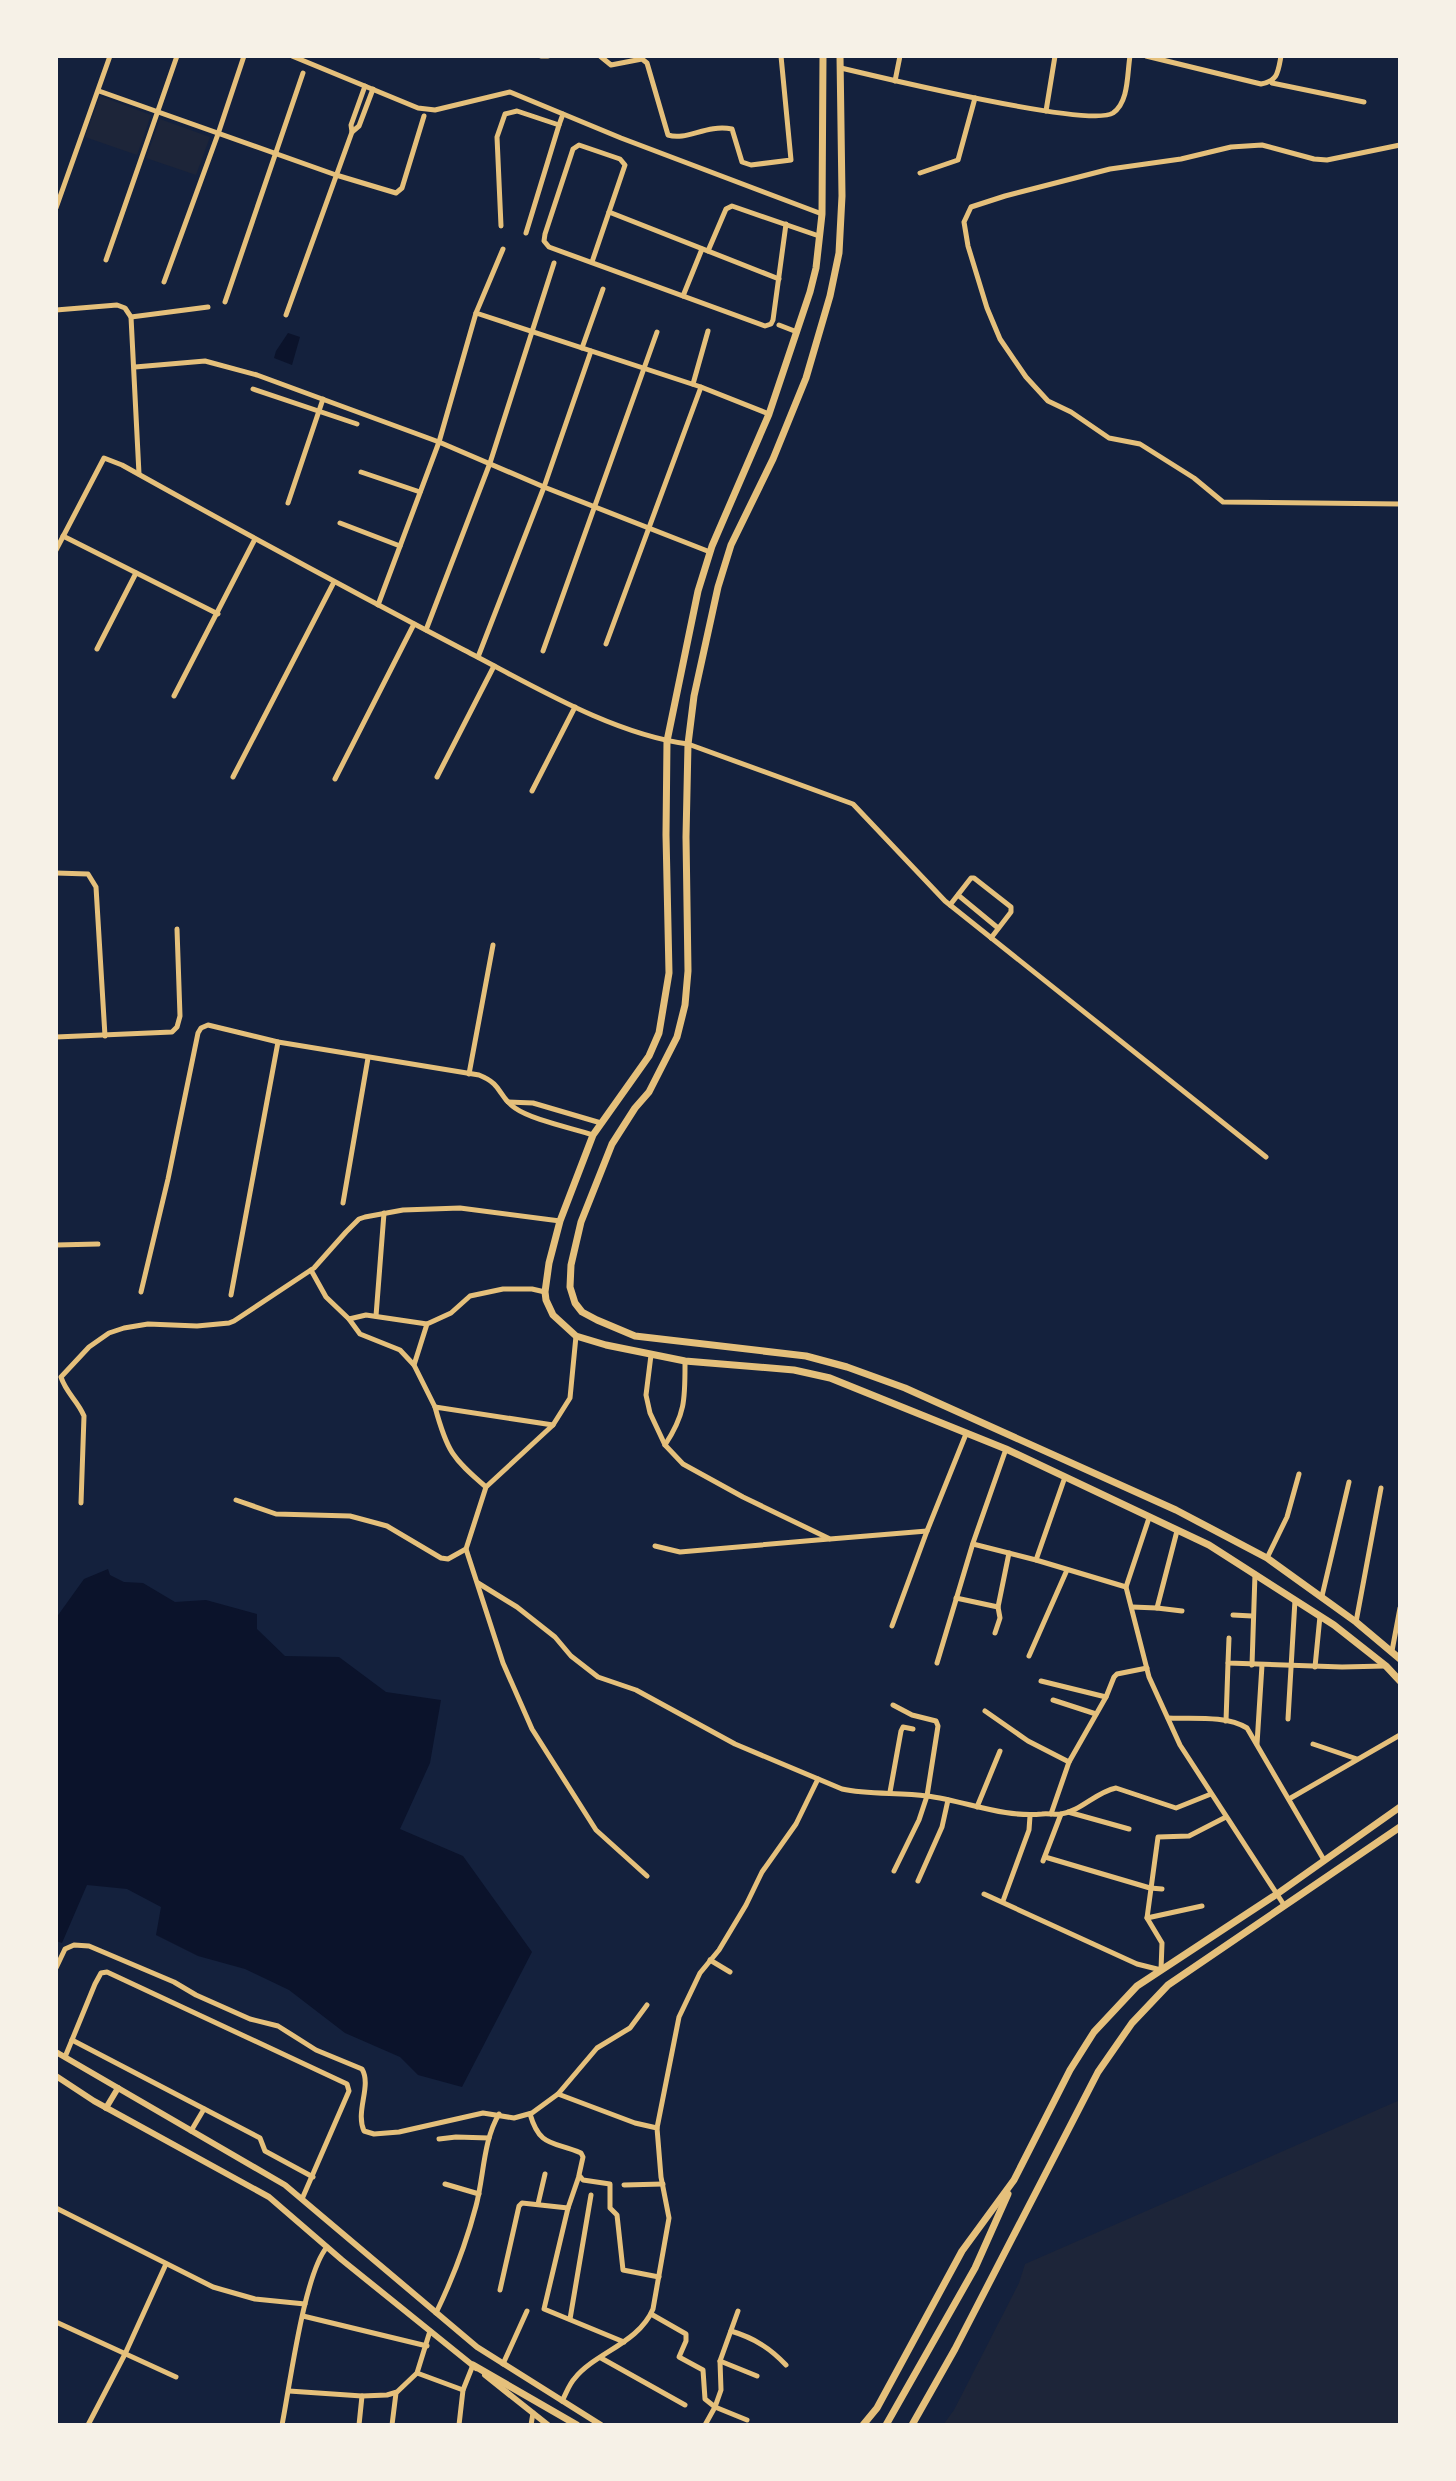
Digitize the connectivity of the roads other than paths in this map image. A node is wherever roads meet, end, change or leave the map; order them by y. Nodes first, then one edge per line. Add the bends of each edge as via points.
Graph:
1 (110, 56) edge
2 (177, 56) edge
3 (244, 56) edge
4 (292, 56) edge
5 (541, 56) edge
6 (548, 56) edge
7 (601, 56) edge
8 (781, 56) edge
9 (823, 56) edge
10 (840, 56) edge
11 (900, 56) edge
12 (1055, 56) edge
13 (1130, 56) edge
14 (1146, 56) edge
15 (1281, 56) edge
16 (647, 60) edge
17 (841, 68) junction
18 (303, 73) dead end
19 (895, 81) junction
20 (1271, 82) junction
21 (365, 86) junction
22 (373, 89) junction
23 (99, 91) junction
24 (975, 98) junction
25 (1364, 102) dead end
26 (1046, 111) junction
27 (159, 113) junction
28 (563, 114) junction
29 (424, 116) dead end
30 (559, 125) junction
31 (352, 132) junction
32 (218, 134) junction
33 (1400, 145) edge
34 (277, 155) junction
35 (920, 173) dead end
36 (336, 175) junction
37 (56, 208) edge
38 (609, 212) junction
39 (822, 214) junction
40 (786, 224) junction
41 (501, 226) dead end
42 (526, 233) dead end
43 (819, 236) junction
44 (503, 249) dead end
45 (705, 250) junction
46 (106, 260) dead end
47 (592, 262) junction
48 (554, 263) dead end
49 (779, 279) junction
50 (164, 282) dead end
51 (603, 289) dead end
52 (683, 296) junction
53 (225, 302) dead end
54 (208, 307) dead end
55 (56, 310) edge
56 (476, 313) junction
57 (286, 315) dead end
58 (131, 317) junction
59 (779, 325) dead end
60 (708, 331) dead end
61 (531, 332) junction
62 (657, 332) dead end
63 (797, 332) junction
64 (582, 348) junction
65 (591, 351) junction
66 (135, 367) junction
67 (644, 369) junction
68 (692, 384) junction
69 (701, 387) junction
70 (253, 389) dead end
71 (320, 398) junction
72 (316, 410) junction
73 (769, 414) junction
74 (357, 424) dead end
75 (439, 442) junction
76 (490, 463) junction
77 (361, 472) dead end
78 (139, 474) junction
79 (544, 487) junction
80 (420, 492) junction
81 (288, 503) dead end
82 (1400, 504) edge
83 (595, 508) junction
84 (340, 523) dead end
85 (648, 529) junction
86 (63, 536) junction
87 (255, 539) junction
88 (400, 546) junction
89 (56, 550) edge
90 (711, 552) junction
91 (136, 573) junction
92 (334, 582) junction
93 (378, 605) junction
94 (218, 614) junction
95 (414, 624) junction
96 (426, 630) junction
97 (606, 644) dead end
98 (97, 649) dead end
99 (543, 651) dead end
100 (478, 657) junction
101 (494, 666) junction
102 (174, 696) dead end
103 (575, 707) junction
104 (667, 741) junction
105 (688, 744) junction
106 (233, 777) dead end
107 (437, 777) dead end
108 (335, 779) dead end
109 (532, 791) dead end
110 (56, 873) edge
111 (958, 895) junction
112 (950, 905) junction
113 (975, 909) junction
114 (967, 919) junction
115 (998, 928) junction
116 (177, 929) dead end
117 (991, 938) junction
118 (493, 945) dead end
119 (105, 1036) junction
120 (56, 1037) edge
121 (278, 1042) junction
122 (368, 1058) junction
123 (469, 1074) junction
124 (507, 1102) junction
125 (601, 1123) junction
126 (593, 1135) junction
127 (1266, 1157) dead end
128 (343, 1203) dead end
129 (384, 1213) junction
130 (560, 1221) junction
131 (98, 1244) dead end
132 (56, 1245) edge
133 (311, 1270) junction
134 (141, 1292) dead end
135 (545, 1292) junction
136 (231, 1295) dead end
137 (376, 1316) junction
138 (349, 1319) junction
139 (427, 1324) junction
140 (576, 1336) junction
141 (797, 1354) junction
142 (651, 1355) junction
143 (685, 1361) junction
144 (414, 1365) junction
145 (794, 1370) junction
146 (435, 1407) junction
147 (553, 1425) junction
148 (966, 1434) junction
149 (665, 1445) junction
150 (1006, 1449) junction
151 (1299, 1474) dead end
152 (1065, 1477) junction
153 (1349, 1482) dead end
154 (486, 1487) junction
155 (1381, 1488) dead end
156 (236, 1500) dead end
157 (81, 1503) dead end
158 (1149, 1518) junction
159 (927, 1531) junction
160 (1177, 1531) junction
161 (830, 1539) junction
162 (973, 1543) junction
163 (655, 1546) dead end
164 (466, 1549) junction
165 (1009, 1553) junction
166 (1267, 1558) junction
167 (1036, 1560) junction
168 (1067, 1570) junction
169 (1255, 1574) junction
170 (478, 1583) junction
171 (1126, 1587) junction
172 (1322, 1596) junction
173 (956, 1598) junction
174 (1295, 1600) junction
175 (998, 1607) junction
176 (1132, 1607) junction
177 (1157, 1608) junction
178 (1400, 1608) edge
179 (1182, 1611) dead end
180 (1233, 1615) dead end
181 (1252, 1616) junction
182 (1320, 1616) junction
183 (1356, 1622) junction
184 (892, 1626) dead end
185 (995, 1633) dead end
186 (1229, 1638) dead end
187 (1392, 1651) junction
188 (1029, 1656) dead end
189 (1400, 1659) edge
190 (937, 1663) dead end
191 (1228, 1663) junction
192 (1252, 1665) junction
193 (1262, 1665) junction
194 (1291, 1666) junction
195 (1386, 1666) junction
196 (1315, 1667) junction
197 (1147, 1668) junction
198 (1041, 1681) dead end
199 (1400, 1681) edge
200 (1106, 1697) junction
201 (1053, 1700) dead end
202 (893, 1705) dead end
203 (985, 1711) dead end
204 (1096, 1714) junction
205 (1167, 1718) junction
206 (1288, 1719) dead end
207 (1226, 1721) junction
208 (913, 1729) dead end
209 (1400, 1735) edge
210 (1313, 1744) dead end
211 (1257, 1745) junction
212 (1000, 1751) dead end
213 (1358, 1759) junction
214 (1069, 1762) junction
215 (818, 1779) junction
216 (890, 1792) junction
217 (1211, 1794) junction
218 (927, 1796) junction
219 (1289, 1799) junction
220 (948, 1800) junction
221 (977, 1807) junction
222 (1400, 1807) edge
223 (1064, 1813) junction
224 (1051, 1814) junction
225 (1030, 1816) junction
226 (1226, 1817) junction
227 (1400, 1827) edge
228 (1129, 1829) dead end
229 (1324, 1860) junction
230 (894, 1871) dead end
231 (647, 1876) dead end
232 (918, 1881) dead end
233 (1150, 1888) junction
234 (1162, 1889) dead end
235 (984, 1894) dead end
236 (1277, 1894) junction
237 (1003, 1901) junction
238 (1284, 1905) junction
239 (1202, 1906) dead end
240 (1147, 1918) junction
241 (710, 1960) junction
242 (56, 1968) edge
243 (1161, 1970) junction
244 (730, 1972) dead end
245 (647, 2005) dead end
246 (72, 2040) junction
247 (56, 2052) edge
248 (65, 2057) junction
249 (56, 2076) edge
250 (118, 2088) junction
251 (558, 2094) junction
252 (106, 2108) junction
253 (204, 2109) junction
254 (499, 2114) junction
255 (530, 2114) junction
256 (657, 2128) junction
257 (191, 2131) junction
258 (489, 2138) junction
259 (439, 2139) dead end
260 (545, 2174) dead end
261 (579, 2175) junction
262 (313, 2177) junction
263 (1014, 2180) junction
264 (445, 2184) dead end
265 (663, 2184) junction
266 (624, 2185) dead end
267 (479, 2194) junction
268 (591, 2195) dead end
269 (302, 2199) junction
270 (538, 2204) junction
271 (56, 2208) edge
272 (568, 2208) junction
273 (327, 2247) junction
274 (166, 2263) junction
275 (659, 2277) junction
276 (500, 2290) dead end
277 (305, 2304) junction
278 (527, 2311) dead end
279 (738, 2311) dead end
280 (436, 2313) junction
281 (651, 2314) junction
282 (303, 2316) junction
283 (570, 2319) junction
284 (56, 2322) edge
285 (430, 2331) junction
286 (731, 2331) junction
287 (624, 2342) junction
288 (427, 2346) junction
289 (125, 2354) junction
290 (601, 2358) junction
291 (720, 2361) junction
292 (503, 2364) junction
293 (473, 2365) junction
294 (786, 2365) dead end
295 (417, 2373) junction
296 (757, 2376) dead end
297 (176, 2377) dead end
298 (463, 2390) junction
299 (289, 2391) junction
300 (397, 2392) junction
301 (362, 2396) junction
302 (562, 2401) junction
303 (685, 2405) dead end
304 (715, 2407) junction
305 (533, 2413) junction
306 (747, 2420) dead end
307 (88, 2425) edge
308 (282, 2425) edge
309 (359, 2425) edge
310 (392, 2425) edge
311 (459, 2425) edge
312 (531, 2425) edge
313 (548, 2425) edge
314 (577, 2425) edge
315 (601, 2425) edge
316 (705, 2425) edge
317 (863, 2425) edge
318 (886, 2425) edge
319 (912, 2425) edge

1 - 23 street
2 - 27 street
3 - 32 street
4 - 21 street
5 - 6 street
7 - 16 street via 611,65
8 - 16 street via 791,160 751,165 742,162 732,129 717,126 668,135
9 - 39 main road
10 - 17 main road
11 - 19 street
12 - 26 street
13 - 26 street via 1124,97 1111,114
14 - 20 street
15 - 20 street via 1277,78
17 - 19 street
17 - 105 main road via 842,196 830,296 795,405 731,545
18 - 34 street
19 - 24 street
20 - 25 street
21 - 22 street
21 - 31 street
22 - 28 street via 435,110 510,92
22 - 31 street
23 - 27 street
23 - 37 street
24 - 26 street
24 - 35 street via 958,160
27 - 32 street
27 - 46 street
28 - 30 street
28 - 39 street
29 - 36 street via 399,193
30 - 41 street via 517,111 505,114 497,137
30 - 42 street
31 - 36 street
32 - 34 street
32 - 50 street
33 - 82 street via 1327,160 1262,145 1216,149 1005,196 971,207 964,222 1000,339 1048,401 1109,438 1140,444 1223,502
34 - 36 street
34 - 53 street
36 - 57 street
38 - 45 street
38 - 47 street
38 - 47 street via 624,162 583,145 575,147 544,241
39 - 43 main road
40 - 43 street
40 - 45 street via 732,206
40 - 49 street
43 - 63 main road
44 - 56 street
45 - 49 street
45 - 52 street
47 - 52 street
48 - 61 street
49 - 52 street via 773,320 765,326
51 - 64 street
54 - 58 street
55 - 58 street via 117,305
56 - 61 street
56 - 75 street
58 - 66 street
59 - 63 street
60 - 68 street
61 - 64 street
61 - 76 street
62 - 67 street
63 - 73 main road
64 - 65 street
65 - 67 street
65 - 79 street
66 - 71 street via 205,361
66 - 78 street
67 - 68 street
67 - 83 street
68 - 69 street
69 - 73 street
69 - 85 street
70 - 72 street
71 - 72 street
71 - 75 street
72 - 74 street
72 - 81 street
73 - 90 main road
75 - 76 street
75 - 80 street
76 - 79 street
76 - 96 street
77 - 80 street
78 - 86 street via 104,458
78 - 87 street
79 - 83 street
79 - 100 street
80 - 88 street
83 - 85 street
83 - 99 street
84 - 88 street
85 - 90 street
85 - 97 street
86 - 89 street
86 - 91 street
87 - 92 street
87 - 94 street
88 - 93 street
90 - 104 main road
91 - 94 street
91 - 98 street
92 - 93 street
92 - 106 street
93 - 95 street
94 - 102 street
95 - 96 street
95 - 108 street
96 - 100 street
100 - 101 street
101 - 103 street
101 - 107 street
103 - 104 street
103 - 109 street
104 - 105 street
104 - 125 main road via 669,973 659,1033 649,1056
105 - 112 street via 853,804
105 - 141 main road via 685,1005 677,1037 649,1092 609,1150 581,1222 570,1287 582,1312 635,1336
110 - 119 street via 88,874 96,887
111 - 112 street
111 - 113 street
111 - 115 street via 972,878 1012,908
112 - 114 street
113 - 114 street
113 - 115 street
114 - 117 street
115 - 117 street
116 - 119 street via 177,1027 164,1034
117 - 127 street
118 - 123 street
119 - 120 street
121 - 122 street
121 - 134 street via 208,1025 198,1033
121 - 136 street
122 - 123 street
122 - 128 street
123 - 124 street via 496,1084
124 - 125 street via 533,1103
124 - 126 street via 520,1112
125 - 126 main road
126 - 130 main road
129 - 130 street via 461,1204
129 - 133 street via 359,1219
129 - 137 street
130 - 135 main road
131 - 132 street
133 - 138 street via 326,1297
133 - 157 street via 229,1323 124,1328 89,1347 61,1377 84,1416
135 - 139 street via 503,1289 470,1296
135 - 140 main road via 553,1315
137 - 138 street
137 - 139 street
138 - 144 street via 360,1334 400,1350
139 - 144 street
140 - 142 main road
140 - 147 street via 570,1398
141 - 145 main road
141 - 166 main road via 916,1393 1176,1510
142 - 143 main road
142 - 149 street via 646,1395
143 - 145 main road
143 - 149 street via 681,1416
144 - 146 street
145 - 148 main road via 840,1381
146 - 147 street
146 - 154 street via 457,1463
147 - 154 street
148 - 150 main road
148 - 159 street
149 - 161 street via 683,1464
150 - 152 main road
150 - 162 street
151 - 166 street via 1287,1517
152 - 158 main road
152 - 167 street
153 - 172 street
154 - 164 street
155 - 183 street
156 - 164 street via 276,1514 350,1516 387,1526 441,1558
158 - 160 main road
158 - 171 street
159 - 161 street
159 - 184 street
160 - 169 main road
160 - 177 street
161 - 163 street via 680,1552
162 - 165 street
162 - 173 street
164 - 170 street
165 - 167 street
165 - 175 street
166 - 172 main road
167 - 168 street
168 - 171 street
168 - 188 street
169 - 174 main road
169 - 181 street
170 - 215 street via 517,1607 598,1677 636,1690 735,1744
170 - 231 street via 503,1663 532,1729 596,1830
171 - 176 street
172 - 183 main road
173 - 175 street
173 - 190 street
174 - 182 main road
174 - 194 street
175 - 185 street
176 - 177 street
176 - 197 street
177 - 179 street
178 - 187 street
180 - 181 street
181 - 192 street
182 - 195 main road
182 - 196 street
183 - 187 main road
186 - 191 street
187 - 189 main road
191 - 192 street
191 - 207 street
192 - 193 street
193 - 194 street
193 - 211 street
194 - 196 street
194 - 206 street
195 - 196 street
195 - 199 main road
197 - 200 street via 1117,1674
197 - 205 street
198 - 200 street
200 - 204 street
201 - 204 street
202 - 218 street via 938,1723
203 - 214 street
204 - 214 street
205 - 207 street
205 - 217 street
207 - 211 street via 1247,1728
208 - 216 street via 901,1731
209 - 213 street
210 - 213 street
211 - 219 street
212 - 221 street
213 - 219 street
214 - 224 street
215 - 216 street via 856,1792
215 - 241 street via 796,1824
216 - 218 street
217 - 223 street via 1176,1808 1116,1788
217 - 226 street
218 - 220 street
218 - 230 street
219 - 229 street
220 - 221 street
220 - 232 street
221 - 225 street
222 - 229 main road
223 - 224 street
223 - 228 street
223 - 233 street via 1044,1859
224 - 225 street
225 - 237 street
226 - 233 street via 1189,1836 1158,1837
226 - 236 street
227 - 238 main road
229 - 236 main road
233 - 234 street
233 - 240 street
235 - 237 street
236 - 238 street
236 - 243 main road
237 - 243 street via 1127,1960
238 - 319 main road via 1168,1985 1132,2023 1098,2072
239 - 240 street
240 - 243 street via 1162,1943
241 - 244 street
241 - 256 street via 679,2017
242 - 254 street via 65,1949 89,1946 250,2019 278,2026 316,2050 362,2069 366,2076 360,2123 366,2133
243 - 263 main road via 1137,1986 1086,2043
245 - 251 street via 630,2028 597,2048
246 - 248 street
246 - 253 street
246 - 262 street via 95,1984 107,1972 347,2084 349,2091
247 - 248 street
248 - 250 street
249 - 252 street
250 - 252 street
250 - 257 street
251 - 255 street
251 - 256 street
252 - 273 street via 269,2197
253 - 257 street
253 - 262 street via 260,2138 265,2151
254 - 255 street
254 - 258 street
255 - 261 street via 542,2139 581,2153
256 - 265 street
257 - 269 street
258 - 259 street
258 - 267 street
260 - 270 street
261 - 272 street
261 - 275 street via 586,2182 610,2184 623,2270
262 - 269 street
263 - 317 main road via 962,2251
263 - 318 main road via 975,2268
264 - 267 street
265 - 266 street
265 - 275 street via 669,2218
267 - 280 street via 459,2263
268 - 283 street
269 - 280 street
270 - 272 street
270 - 276 street via 519,2206
271 - 274 street
272 - 283 street via 544,2306
273 - 277 street
273 - 285 street
274 - 277 street via 213,2287 255,2299
274 - 289 street
275 - 281 street
277 - 282 street
278 - 292 street
279 - 286 street
280 - 292 street
281 - 287 street
281 - 304 street via 686,2334 679,2357 703,2370 704,2395
282 - 288 street
282 - 299 street
283 - 287 street
284 - 289 street
285 - 288 street
285 - 293 street
286 - 291 street
286 - 294 street via 760,2343
287 - 290 street
288 - 295 street
289 - 297 street
289 - 307 street
290 - 302 street via 576,2376
290 - 303 street
291 - 296 street
291 - 304 street via 721,2390
292 - 302 street
293 - 298 street
293 - 305 street
293 - 314 main road
295 - 298 street
295 - 300 street
298 - 311 street
299 - 301 street
299 - 308 street
300 - 301 street
300 - 310 street
301 - 309 street
302 - 315 street
304 - 306 street
304 - 316 street
305 - 312 street
305 - 313 street

